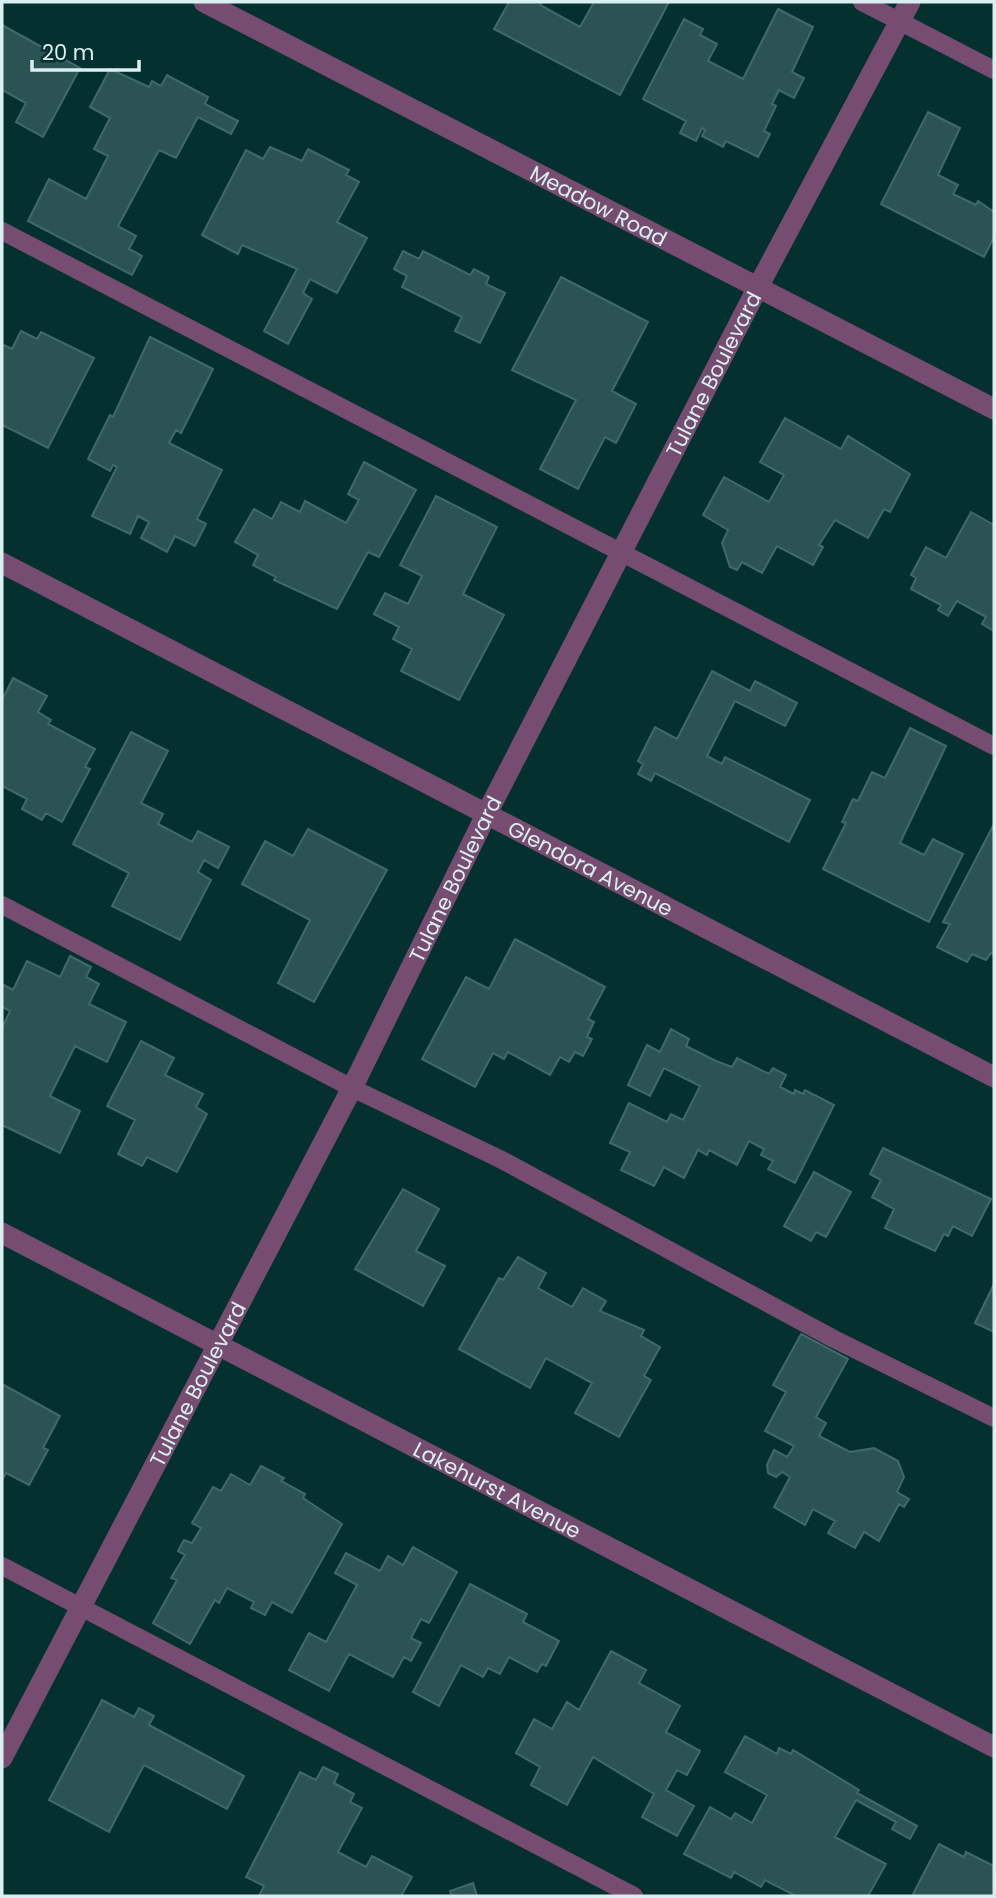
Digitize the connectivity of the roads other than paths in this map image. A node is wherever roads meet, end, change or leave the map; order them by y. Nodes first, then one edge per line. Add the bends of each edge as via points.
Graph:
1 (204, 2) edge
2 (862, 2) edge
3 (910, 2) edge
4 (900, 21) junction
5 (994, 70) edge
6 (2, 231) edge
7 (758, 287) junction
8 (994, 409) edge
9 (622, 551) junction
10 (2, 563) edge
11 (994, 746) edge
12 (487, 813) junction
13 (2, 905) edge
14 (994, 1077) edge
15 (352, 1088) junction
16 (2, 1233) edge
17 (218, 1345) junction
18 (994, 1418) edge
19 (2, 1566) edge
20 (81, 1606) junction
21 (994, 1747) edge
22 (2, 1758) edge
23 (634, 1896) edge

1 - 7 street, Meadow Road
2 - 4 lane
3 - 4 street, Tulane Boulevard
4 - 5 lane
4 - 7 street, Tulane Boulevard
6 - 9 lane
7 - 8 street, Meadow Road
7 - 9 street, Tulane Boulevard
9 - 11 lane
9 - 12 street, Tulane Boulevard
10 - 12 street, Glendora Avenue
12 - 14 street, Glendora Avenue
12 - 15 street, Tulane Boulevard
13 - 15 lane
15 - 17 street, Tulane Boulevard
15 - 18 lane via 500,1158 834,1339
16 - 17 street, Lakehurst Avenue
17 - 20 street, Tulane Boulevard
17 - 21 street, Lakehurst Avenue
19 - 20 lane
20 - 22 street, Tulane Boulevard
20 - 23 lane

